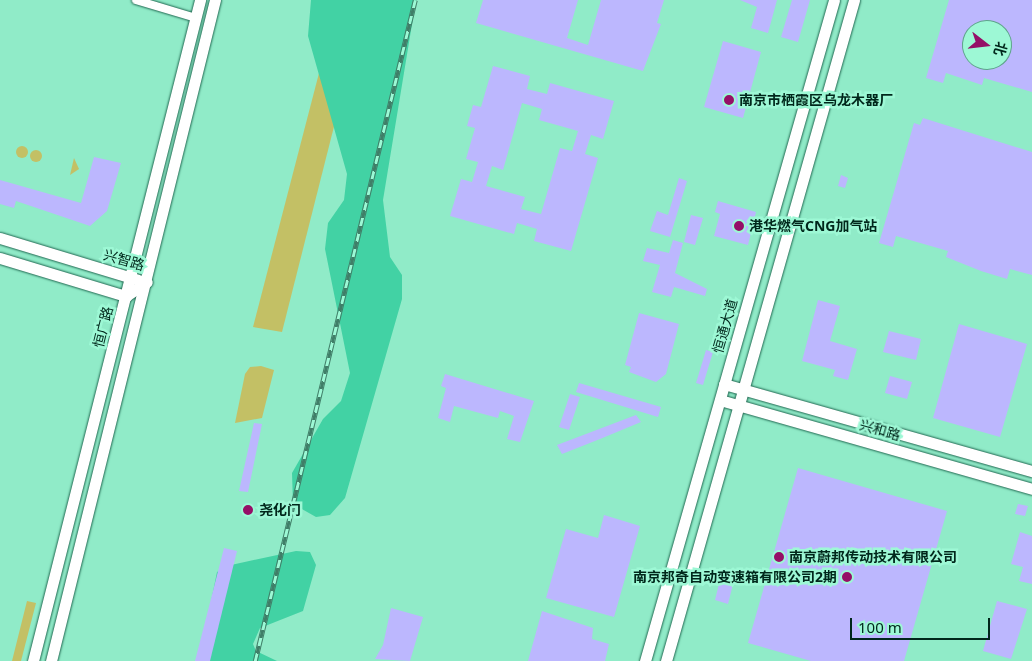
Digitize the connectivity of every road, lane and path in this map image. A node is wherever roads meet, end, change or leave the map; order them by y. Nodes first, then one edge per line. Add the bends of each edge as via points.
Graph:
1 (136, 0) edge
2 (200, 0) edge
3 (215, 0) edge
4 (834, 0) edge
5 (854, 0) edge
6 (196, 18) junction
7 (0, 238) edge
8 (0, 258) edge
9 (130, 278) junction
10 (147, 282) junction
11 (126, 296) junction
12 (724, 384) junction
13 (744, 390) junction
14 (720, 400) junction
15 (739, 406) junction
16 (1032, 471) edge
17 (1032, 489) edge
18 (33, 661) edge
19 (51, 661) edge
20 (645, 661) edge
21 (666, 661) edge

1 - 6 street
2 - 6 main road, 恒广路
3 - 10 main road
4 - 12 main road, 恒通大道
5 - 13 main road
6 - 9 main road, 恒广路
7 - 9 main road, 兴智路
8 - 11 main road
9 - 10 main road, 兴智路
9 - 11 main road, 恒广路
10 - 11 main road, 兴智路
10 - 19 main road
11 - 18 main road, 恒广路
12 - 13 main road, 兴和路
12 - 14 main road, 恒通大道
13 - 15 main road
13 - 16 main road, 兴和路
14 - 15 main road, 兴和路
14 - 20 main road, 恒通大道
15 - 17 main road, 兴和路
15 - 21 main road

